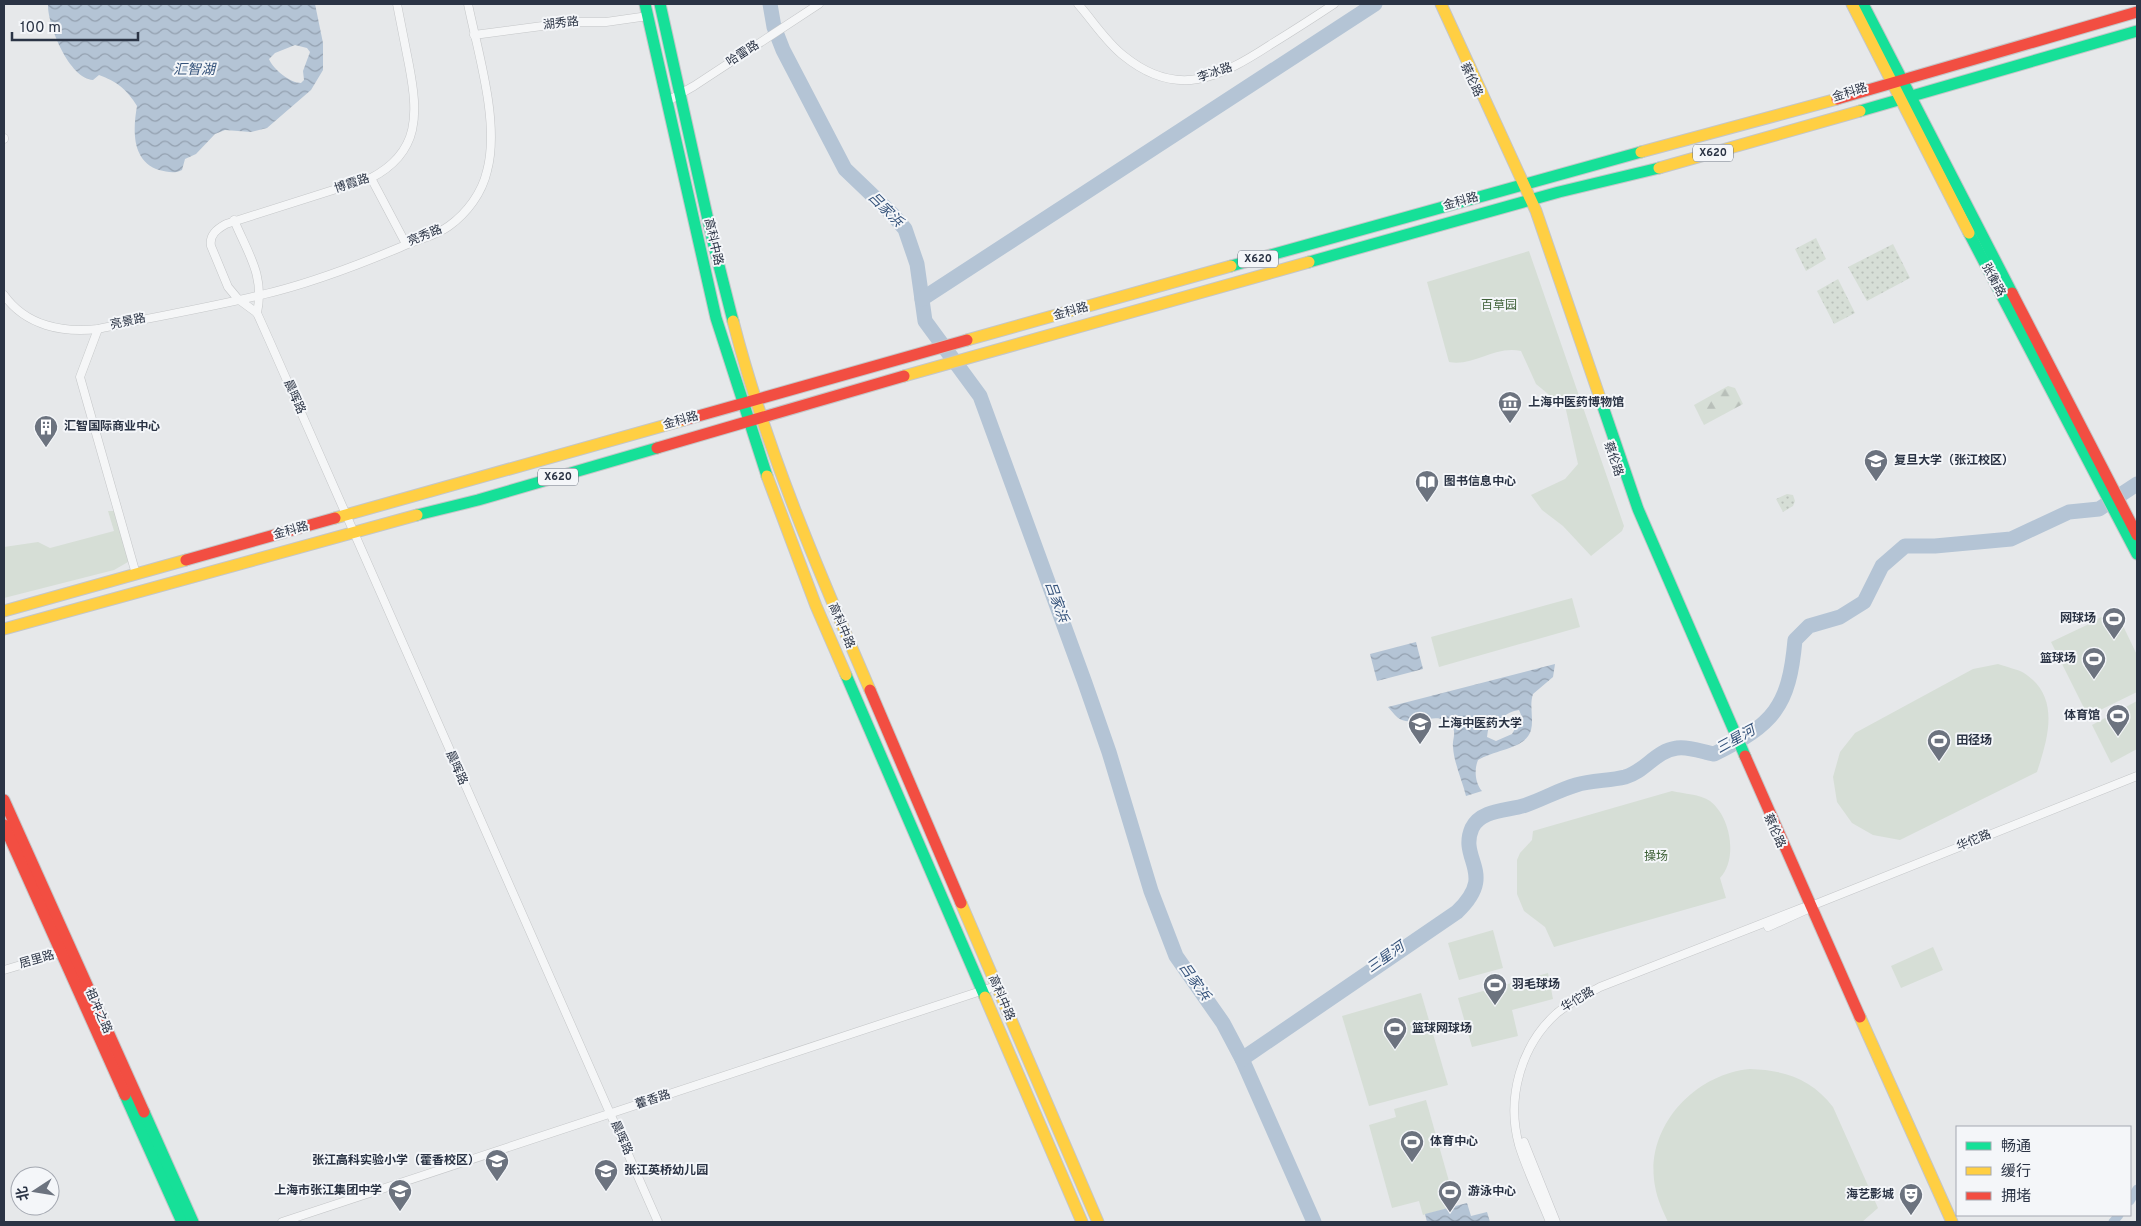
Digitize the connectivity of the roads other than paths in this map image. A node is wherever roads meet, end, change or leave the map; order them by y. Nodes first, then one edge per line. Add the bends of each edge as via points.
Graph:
1 (397, 4) edge
2 (468, 4) edge
3 (646, 4) edge
4 (660, 4) edge
5 (819, 4) edge
6 (1078, 4) edge
7 (1334, 4) edge
8 (1436, 4) edge
9 (1442, 4) edge
10 (1852, 4) edge
11 (1863, 4) edge
12 (2137, 12) edge
13 (648, 16) junction
14 (2137, 31) edge
15 (474, 35) junction
16 (1896, 80) junction
17 (680, 95) junction
18 (1905, 97) junction
19 (666, 102) junction
20 (371, 178) junction
21 (1522, 184) junction
22 (1529, 201) junction
23 (234, 220) junction
24 (406, 244) junction
25 (261, 295) junction
26 (4, 296) edge
27 (238, 299) junction
28 (257, 313) junction
29 (98, 329) junction
30 (756, 400) junction
31 (742, 404) junction
32 (762, 417) junction
33 (748, 421) junction
34 (2121, 513) junction
35 (346, 516) junction
36 (353, 532) junction
37 (2137, 535) edge
38 (2137, 554) edge
39 (136, 574) junction
40 (4, 611) edge
41 (4, 629) edge
42 (2137, 776) edge
43 (4, 800) edge
44 (4, 825) edge
45 (1811, 906) junction
46 (66, 952) junction
47 (4, 970) edge
48 (996, 986) junction
49 (982, 991) junction
50 (610, 1114) junction
51 (182, 1222) edge
52 (193, 1222) edge
53 (282, 1222) edge
54 (658, 1222) edge
55 (1082, 1222) edge
56 (1098, 1222) edge
57 (1550, 1222) edge
58 (1556, 1222) edge
59 (1952, 1222) edge

1 - 20 street, 博霞路 via 414,94 413,129 398,158
2 - 15 street, 亮秀路
3 - 13 main road, 高科中路
4 - 17 main road, 高科中路
5 - 17 street, 哈雷路
6 - 7 street, 李冰路 via 1122,54 1141,68 1181,81 1200,80 1234,67
8 - 21 main road, 蔡伦路
9 - 21 main road, 蔡伦路
10 - 16 main road, 张衡路
11 - 16 main road, 张衡路
12 - 16 main road, 金科路 / X620
13 - 15 street, 湖秀路
13 - 19 main road, 高科中路
14 - 18 main road, 金科路 / X620
15 - 24 street, 亮秀路 via 492,135 487,173 479,192 460,217 432,236
16 - 18 main road, 张衡路
16 - 21 main road, 金科路 / X620 via 1735,128
17 - 19 street, 哈雷路
17 - 30 main road, 高科中路 via 719,267
18 - 22 main road, 金科路 / X620 via 1664,167
18 - 34 main road, 张衡路
19 - 31 main road, 高科中路 via 716,318
20 - 23 street, 博霞路
20 - 24 street
21 - 22 main road, 蔡伦路
21 - 30 main road, 金科路 / X620
22 - 32 main road, 金科路 / X620
22 - 45 main road, 蔡伦路 via 1629,505
23 - 25 street via 258,277
23 - 27 street, 晨晖路 via 219,228 210,240 228,287
24 - 25 street, 亮秀路 via 365,262
25 - 27 street, 亮景路
25 - 28 street
26 - 29 street, 亮景路 via 16,309 44,325 70,330
27 - 28 street, 晨晖路
27 - 29 street, 亮景路
28 - 35 street, 晨晖路
29 - 39 street via 80,377
30 - 31 main road, 金科路 / X620
30 - 32 main road, 高科中路
31 - 33 main road, 高科中路
31 - 35 main road, 金科路 / X620
32 - 33 main road, 金科路 / X620
32 - 48 main road, 高科中路 via 830,601
33 - 36 main road, 金科路 / X620 via 478,500
33 - 49 main road, 高科中路 via 813,598
34 - 37 main road, 张衡路
34 - 38 main road, 张衡路
35 - 36 street, 晨晖路
35 - 39 main road, 金科路 / X620
36 - 41 main road, 金科路 / X620
36 - 50 street, 晨晖路
39 - 40 main road, 金科路 / X620
42 - 45 street, 华佗路
43 - 46 main road, 祖冲之路
44 - 46 main road, 祖冲之路
45 - 57 street, 华佗路 via 1600,987 1568,1004 1544,1027 1524,1060 1514,1110 1519,1144
45 - 58 street, 华佗路 via 1786,920 1602,992 1572,1008 1548,1030 1529,1061 1523,1079 1520,1110 1524,1142
45 - 59 main road, 蔡伦路
46 - 47 street, 居里路
46 - 51 main road, 祖冲之路
46 - 52 main road, 祖冲之路
48 - 49 street, 藿香路
48 - 56 main road, 高科中路
49 - 50 street, 藿香路
49 - 55 main road, 高科中路
50 - 53 street, 藿香路
50 - 54 street, 晨晖路

